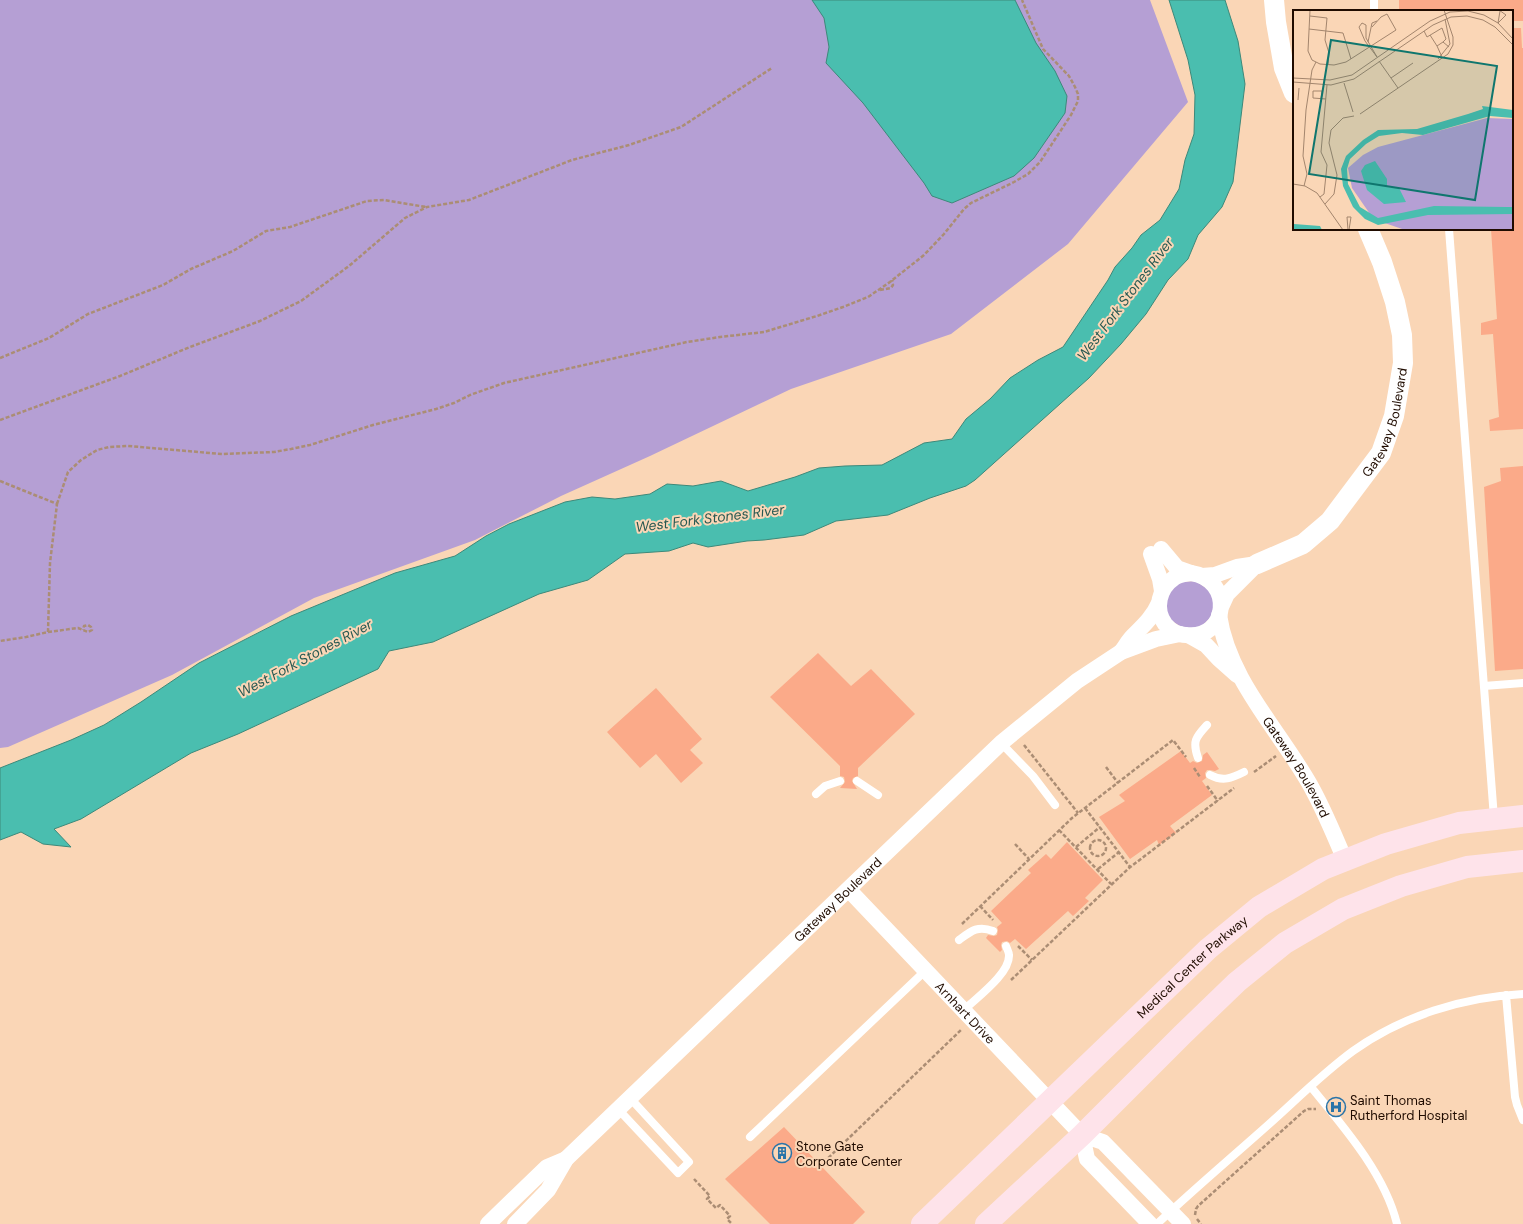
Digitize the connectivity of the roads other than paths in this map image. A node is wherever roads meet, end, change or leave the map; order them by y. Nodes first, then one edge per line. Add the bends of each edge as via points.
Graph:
1 (1274, 0) edge
2 (1293, 90) edge
3 (1368, 230) edge
4 (1449, 230) edge
5 (1256, 564) junction
6 (1197, 575) junction
7 (1160, 597) junction
8 (1221, 610) junction
9 (1185, 635) junction
10 (1121, 652) junction
11 (1240, 678) junction
12 (1523, 683) edge
13 (1484, 686) junction
14 (1207, 725) dead end
15 (1001, 743) junction
16 (1198, 758) dead end
17 (1246, 774) road end
18 (1210, 775) dead end
19 (840, 781) dead end
20 (857, 781) dead end
21 (816, 794) dead end
22 (878, 794) dead end
23 (1055, 805) dead end
24 (1523, 816) edge
25 (1494, 819) junction
26 (1345, 860) junction
27 (1523, 861) edge
28 (849, 890) junction
29 (993, 931) dead end
30 (959, 940) dead end
31 (1006, 946) dead end
32 (925, 971) junction
33 (1523, 994) edge
34 (1506, 995) junction
35 (963, 1011) junction
36 (1311, 1087) junction
37 (630, 1098) junction
38 (1051, 1101) junction
39 (618, 1109) junction
40 (1523, 1120) edge
41 (1082, 1135) junction
42 (750, 1137) dead end
43 (566, 1159) junction
44 (1171, 1211) junction
45 (488, 1224) edge
46 (515, 1224) edge
47 (922, 1224) edge
48 (986, 1224) edge
49 (1150, 1224) edge
50 (1157, 1224) edge
51 (1183, 1224) edge
52 (1398, 1224) edge

1 - 2 street via 1284,68
3 - 5 street, Gateway Boulevard via 1395,302 1402,335 1403,363 1394,416 1381,453 1330,521 1303,544
4 - 13 lane
5 - 6 street via 1237,567 1215,575
5 - 8 street via 1227,594
6 - 7 street via 1180,575 1174,578 1166,585
6 - 7 street via 1177,568 1156,552
6 - 8 street via 1208,579 1218,591
7 - 9 street via 1160,612 1164,622 1170,629
7 - 10 street via 1156,610
8 - 9 street via 1218,620 1208,632
8 - 11 street via 1222,632
9 - 10 street via 1156,639
9 - 11 street via 1206,645
10 - 15 street, Gateway Boulevard via 1077,681
11 - 26 street, Gateway Boulevard via 1309,783
12 - 13 lane
13 - 25 lane
14 - 16 lane via 1197,736 1195,748
15 - 23 lane via 1033,776
15 - 28 street, Gateway Boulevard
17 - 18 lane via 1231,779 1217,779
19 - 21 lane via 825,786
20 - 22 lane
24 - 25 main road, Medical Center Parkway
25 - 26 main road, Medical Center Parkway via 1459,823 1386,844
26 - 38 main road, Medical Center Parkway via 1323,869 1259,907 1208,949
27 - 41 main road via 1467,866 1401,886 1343,909 1285,943 1237,982
28 - 32 street, Arnhart Drive
28 - 37 street, Gateway Boulevard
29 - 30 lane via 984,928 973,930
31 - 35 lane via 1009,956 1006,967
32 - 35 street, Arnhart Drive
32 - 42 lane
33 - 34 lane
34 - 36 lane via 1444,1007 1416,1017 1353,1051
34 - 40 lane via 1515,1097
35 - 38 street, Arnhart Drive
36 - 44 lane
36 - 52 lane via 1368,1161 1385,1192
37 - 39 street, Gateway Boulevard
37 - 39 lane via 689,1162 678,1172
38 - 41 street, Arnhart Drive
38 - 47 main road, Medical Center Parkway
39 - 43 street, Gateway Boulevard
41 - 44 street, Arnhart Drive via 1103,1142
41 - 48 main road
41 - 49 street via 1087,1159
43 - 45 street, Gateway Boulevard via 547,1167
43 - 46 street, Gateway Boulevard via 548,1190
44 - 50 lane
44 - 51 street, Arnhart Drive

